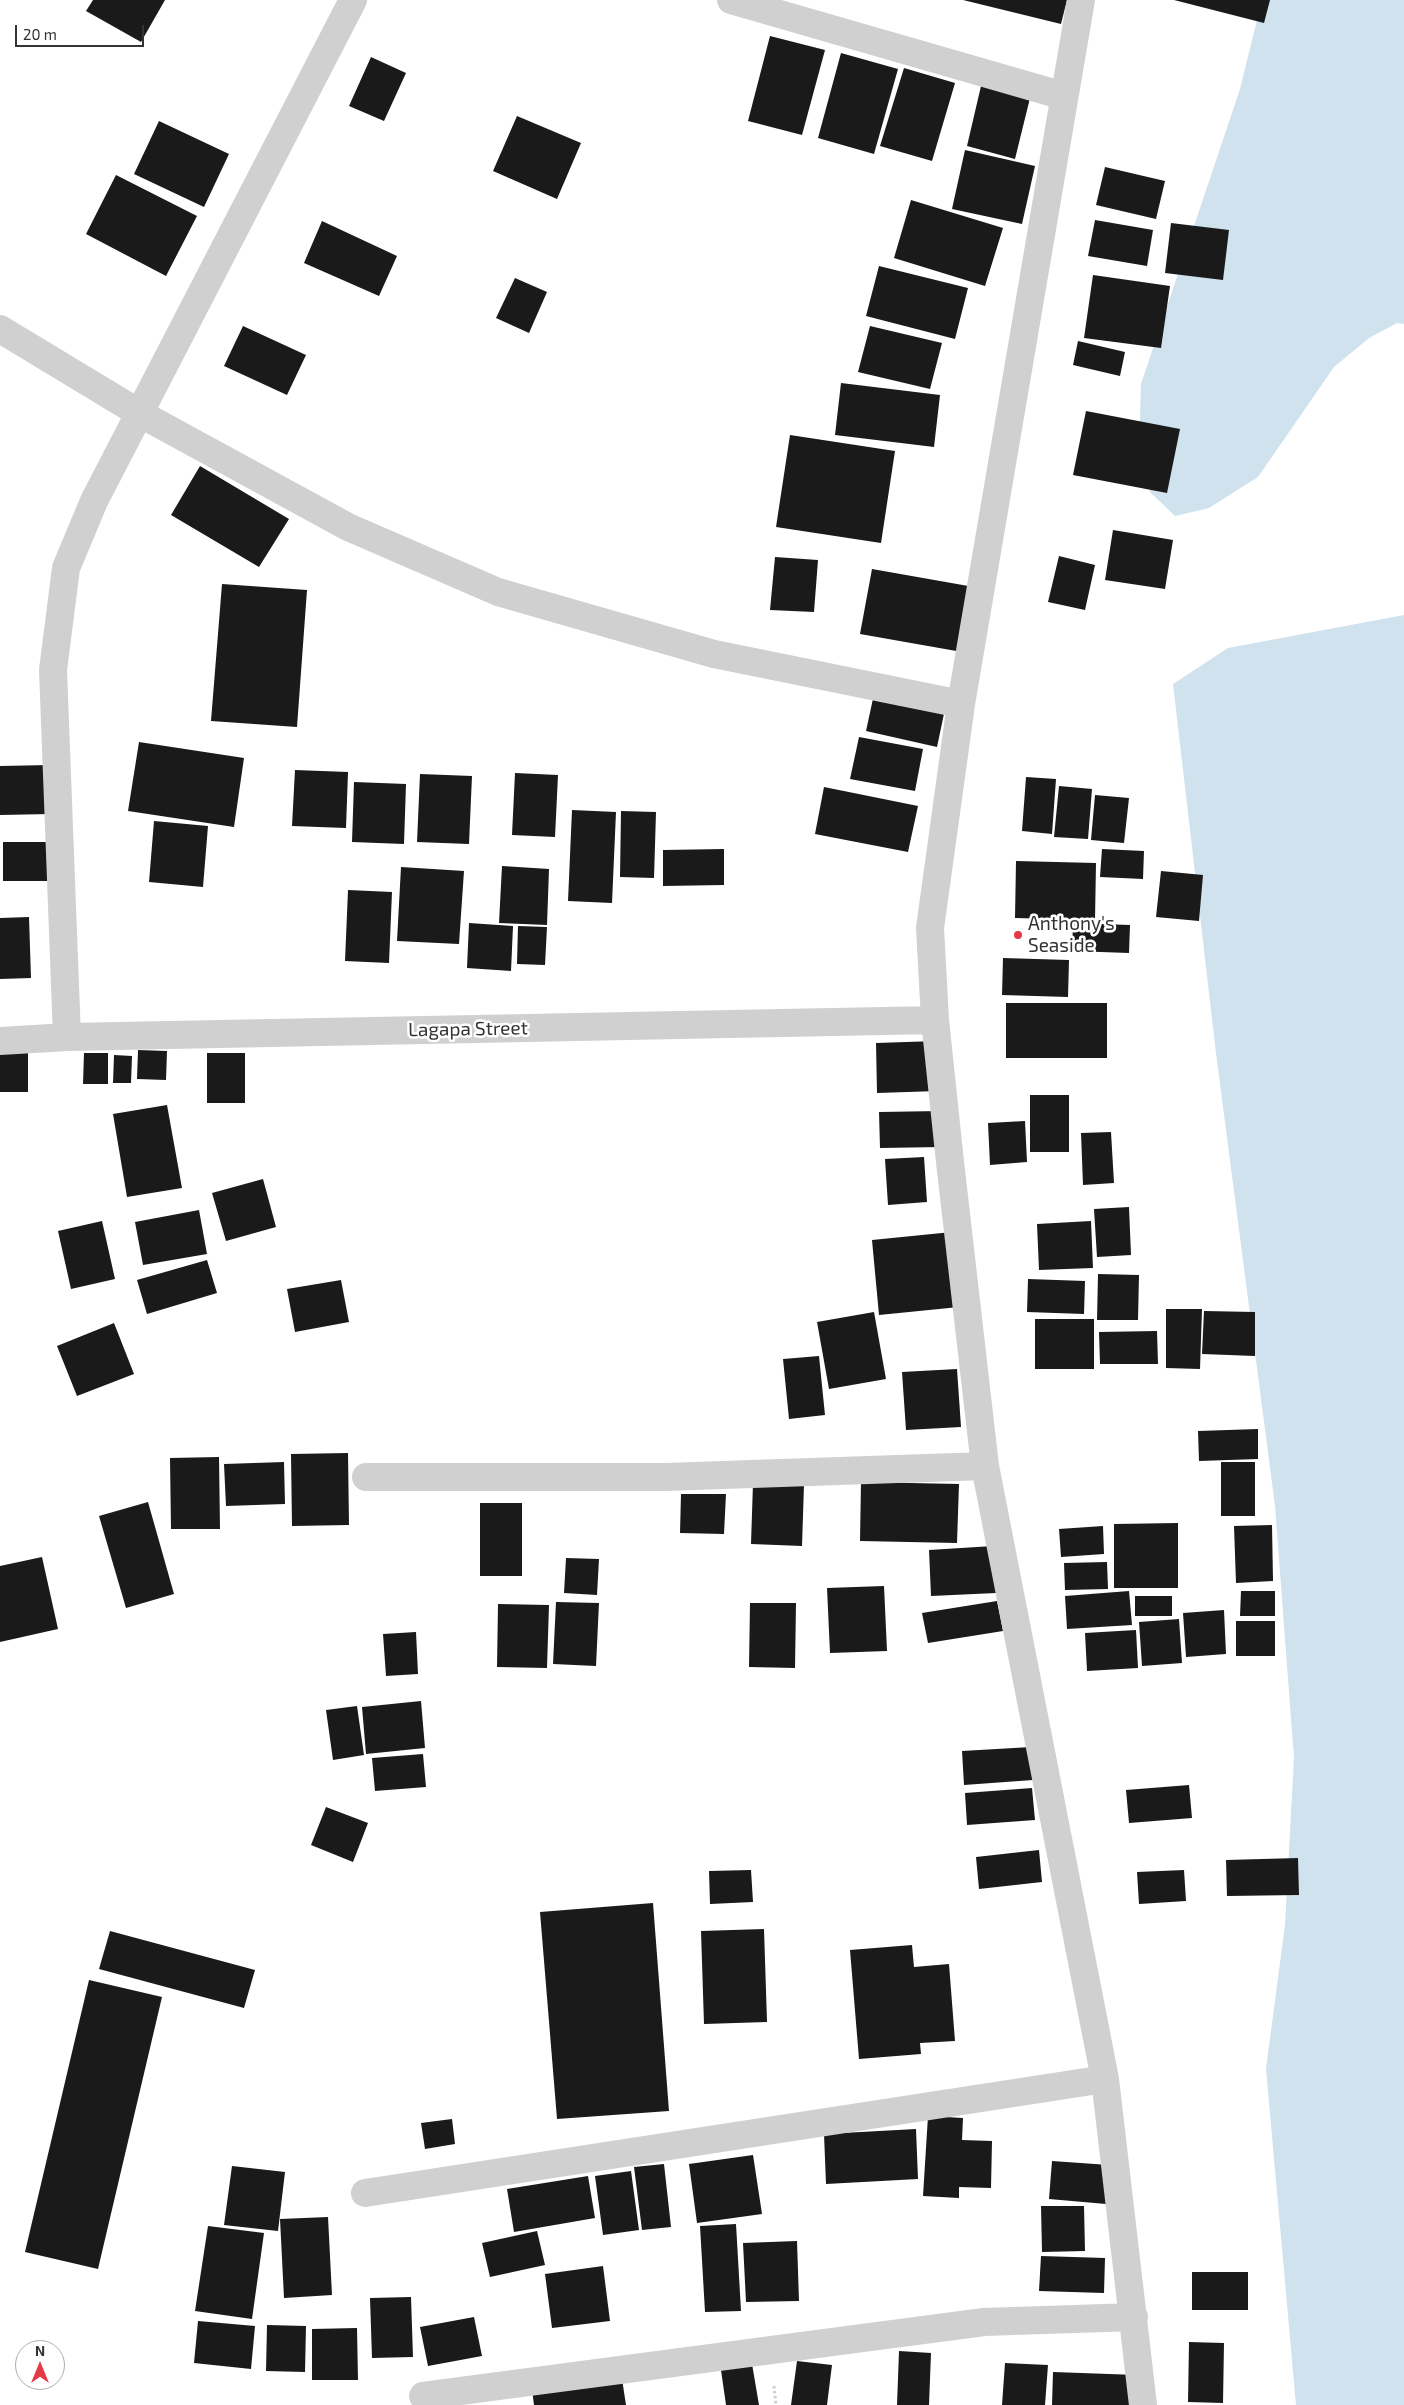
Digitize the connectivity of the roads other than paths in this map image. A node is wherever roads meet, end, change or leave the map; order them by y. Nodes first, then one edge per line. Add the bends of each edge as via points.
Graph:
1 (353, 0) edge
2 (732, 0) edge
3 (1082, 0) edge
4 (1064, 96) junction
5 (0, 330) edge
6 (140, 413) junction
7 (961, 704) junction
8 (935, 1020) junction
9 (67, 1037) junction
10 (0, 1041) edge
11 (985, 1466) junction
12 (366, 1477) dead end
13 (1105, 2079) junction
14 (365, 2193) dead end
15 (1134, 2317) junction
16 (423, 2396) dead end
17 (1143, 2405) edge

1 - 6 street
2 - 4 street
3 - 4 street
4 - 7 street
5 - 6 street
6 - 7 street via 348,528 498,592 714,654
6 - 9 street via 94,501 66,568 53,670
7 - 8 street via 930,928
8 - 9 street, Lagapa Street
8 - 11 street
9 - 10 street, Lagapa Street
11 - 12 street via 665,1477
11 - 13 street
13 - 14 street
13 - 15 street
15 - 16 street via 975,2323
15 - 17 street

